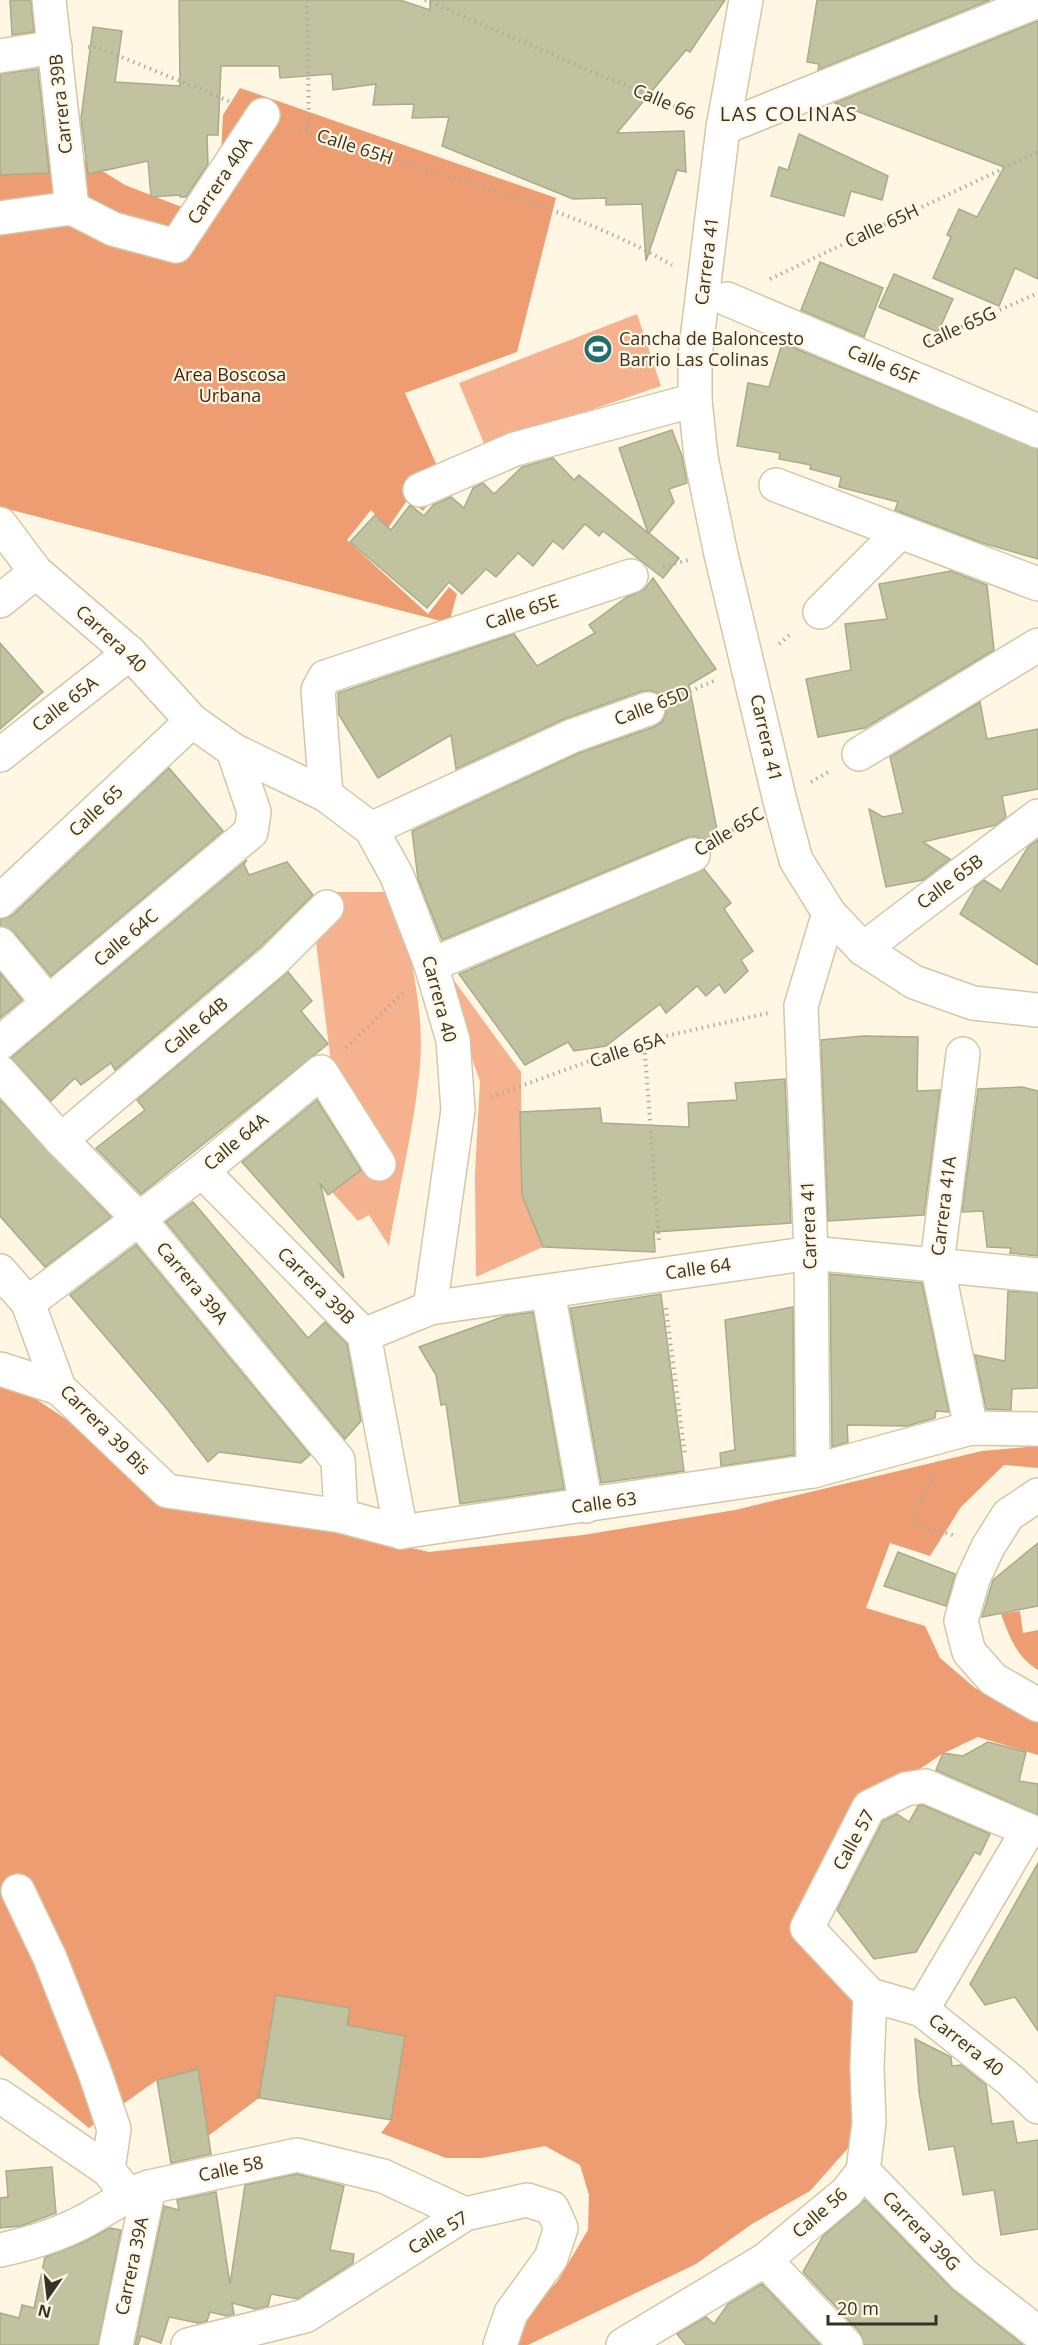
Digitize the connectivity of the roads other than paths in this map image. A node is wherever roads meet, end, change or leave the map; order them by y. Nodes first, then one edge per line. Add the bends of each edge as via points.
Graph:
1 (49, 0) edge
2 (746, 0) edge
3 (1038, 0) edge
4 (55, 47) junction
5 (0, 56) edge
6 (263, 115) road end
7 (723, 128) junction
8 (72, 208) junction
9 (0, 218) edge
10 (715, 291) junction
11 (695, 400) junction
12 (1038, 431) edge
13 (776, 485) dead end
14 (420, 490) dead end
15 (0, 524) edge
16 (900, 532) junction
17 (36, 572) junction
18 (631, 576) road end
19 (1038, 584) edge
20 (0, 601) edge
21 (820, 612) road end
22 (1038, 645) edge
23 (130, 653) junction
24 (648, 709) road end
25 (192, 721) junction
26 (233, 750) junction
27 (859, 754) road end
28 (0, 755) edge
29 (326, 795) junction
30 (1038, 816) edge
31 (371, 829) junction
32 (693, 855) road end
33 (0, 901) edge
34 (327, 907) dead end
35 (829, 913) junction
36 (0, 944) edge
37 (863, 949) junction
38 (431, 965) junction
39 (48, 1002) junction
40 (1038, 1010) edge
41 (0, 1043) edge
42 (963, 1054) dead end
43 (0, 1072) edge
44 (61, 1140) junction
45 (379, 1164) dead end
46 (202, 1171) junction
47 (139, 1219) junction
48 (811, 1253) junction
49 (937, 1264) junction
50 (0, 1271) edge
51 (1038, 1275) edge
52 (548, 1292) junction
53 (28, 1303) junction
54 (430, 1308) junction
55 (364, 1335) junction
56 (0, 1369) edge
57 (59, 1388) junction
58 (971, 1428) junction
59 (1038, 1429) edge
60 (813, 1471) junction
61 (167, 1491) joint
62 (1038, 1495) edge
63 (586, 1506) junction
64 (341, 1516) junction
65 (401, 1532) junction
66 (1038, 1705) edge
67 (18, 1891) dead end
68 (870, 1995) junction
69 (921, 2010) junction
70 (0, 2096) edge
71 (1038, 2107) edge
72 (864, 2171) junction
73 (128, 2184) junction
74 (465, 2214) junction
75 (0, 2250) edge
76 (765, 2260) junction
77 (1038, 2332) edge
78 (660, 2336) edge
79 (116, 2345) edge
80 (188, 2345) edge
81 (501, 2345) edge
82 (623, 2345) edge
83 (846, 2345) edge

1 - 4 street, Carrera 39B
2 - 7 street, Carrera 41
3 - 7 street
4 - 5 street
4 - 8 street, Carrera 39B
6 - 8 street, Carrera 40A via 176,246 113,228
7 - 10 street, Carrera 41
8 - 9 street
10 - 11 street, Carrera 41 via 695,356
10 - 12 street, Calle 65F
11 - 14 street via 515,449
11 - 35 street, Carrera 41 via 701,457 720,550 780,801 796,860
13 - 16 street
15 - 17 street, Carrera 40
16 - 19 street
16 - 21 street
17 - 20 street
17 - 23 street, Carrera 40
18 - 29 street, Calle 65E via 325,677 318,690
22 - 27 street
23 - 25 street, Carrera 40
23 - 28 street, Calle 65A
24 - 31 street, Calle 65D via 572,736
25 - 26 street, Carrera 40
25 - 33 street, Calle 65
26 - 29 street, Carrera 40
26 - 39 street, Calle 64C via 254,812 251,832
29 - 31 street, Carrera 40
30 - 37 street, Calle 65B
31 - 38 street, Carrera 40 via 397,876
32 - 38 street, Calle 65C
34 - 44 street, Calle 64B via 273,961
35 - 37 street
35 - 48 street, Carrera 41 via 801,1006
36 - 39 street
37 - 40 street via 914,982 945,995 973,1003
38 - 54 street, Carrera 40 via 453,1040 458,1110
39 - 41 street, Calle 64C
42 - 49 street, Carrera 41A
43 - 44 street, Carrera 39A
44 - 47 street, Carrera 39A
45 - 46 street, Calle 64A via 321,1072
46 - 47 street, Calle 64A
46 - 55 street, Carrera 39B
47 - 53 street, Calle 64A
47 - 64 street, Carrera 39A via 338,1460
48 - 49 street, Calle 64
48 - 52 street, Calle 64
48 - 60 street, Carrera 41
49 - 51 street, Calle 64
49 - 58 street, Carrera 41A
50 - 53 street, Carrera 39 Bis
52 - 54 street, Calle 64
52 - 63 street
53 - 57 street, Carrera 39 Bis
54 - 55 street, Calle 64
55 - 65 street, Carrera 39B
56 - 57 street
57 - 61 street, Carrera 39 Bis
58 - 59 street, Calle 63
58 - 60 street, Calle 63
60 - 63 street, Calle 63
61 - 64 street, Calle 63
62 - 66 street via 1008,1515 988,1547 961,1620 969,1652 993,1679
63 - 65 street, Calle 63
64 - 65 street, Calle 63
67 - 73 street, Carrera 39A via 50,1958 94,2070
68 - 69 street, Carrera 40
68 - 69 street, Calle 57 via 807,1928 869,1807 906,1789 925,1786 1028,1830
68 - 72 street via 869,2122
69 - 71 street, Carrera 40
70 - 73 street
72 - 76 street, Calle 56 via 847,2192
72 - 77 street, Carrera 39G via 965,2276
73 - 74 street, Calle 58 via 297,2155 383,2175
73 - 75 street, Calle 58 via 99,2213 41,2239
73 - 79 street, Carrera 39A
74 - 80 street, Calle 57 via 304,2316
74 - 81 street, Calle 57 via 527,2200 552,2208 561,2228 551,2258 511,2313
76 - 78 street, Calle 56
76 - 83 street
78 - 82 street, Calle 56

